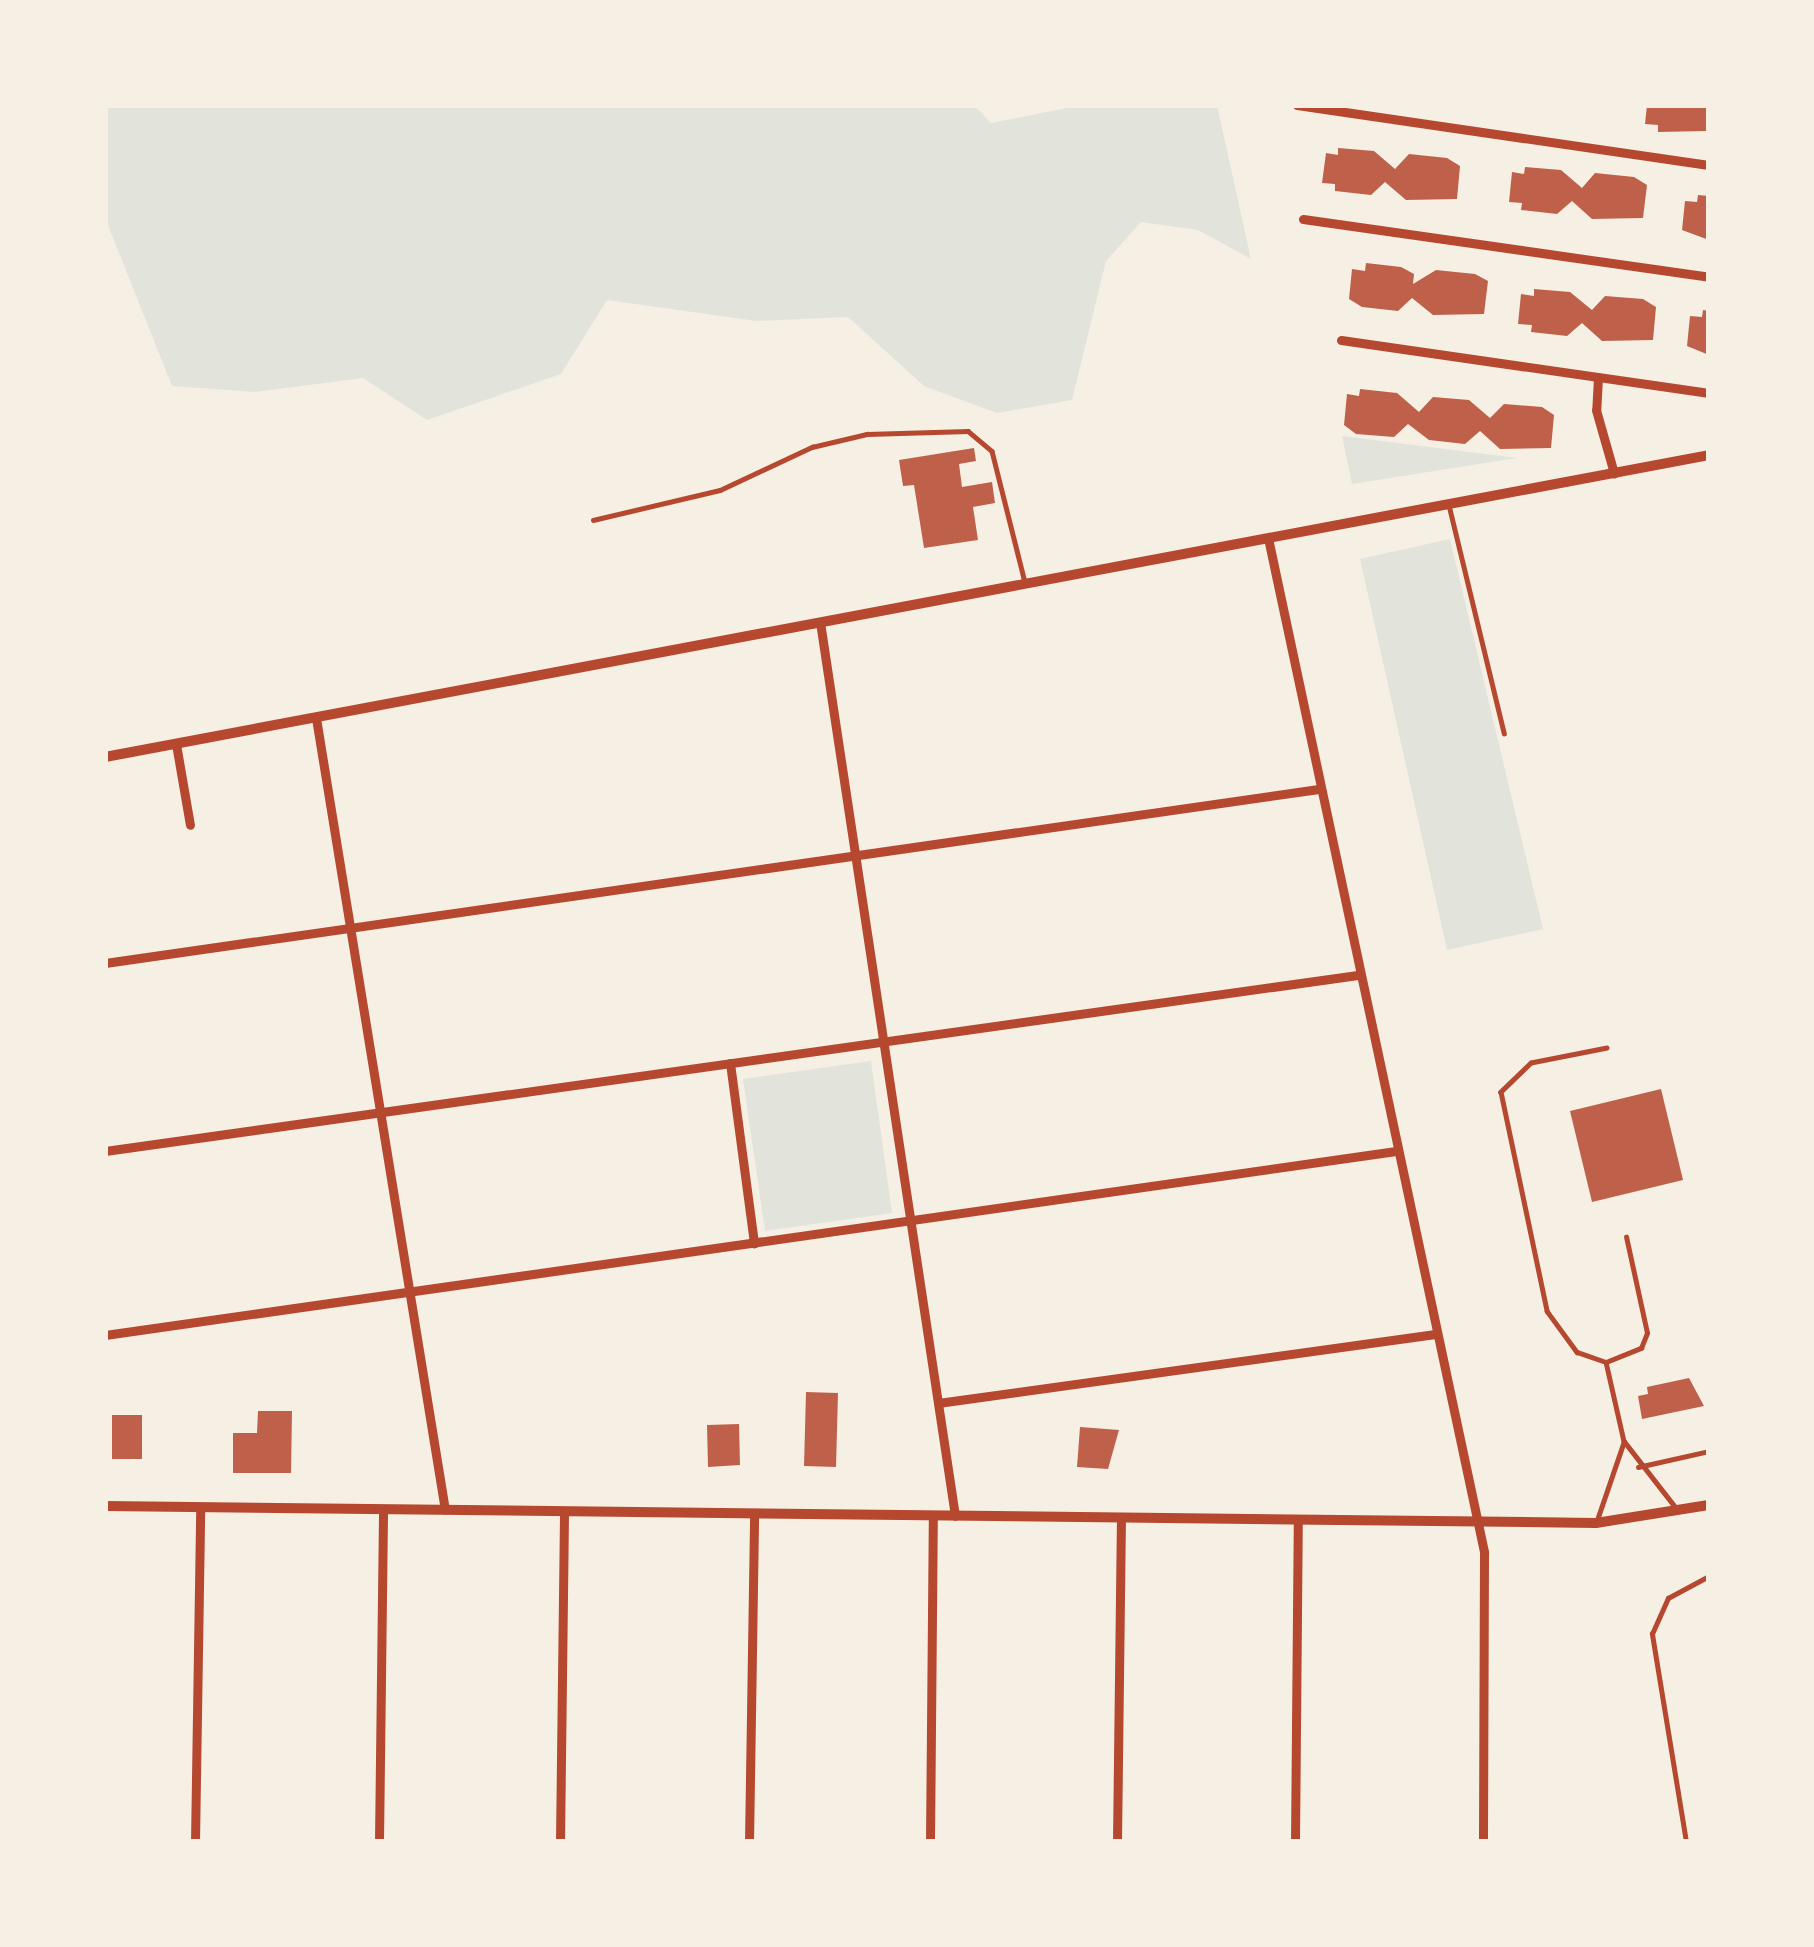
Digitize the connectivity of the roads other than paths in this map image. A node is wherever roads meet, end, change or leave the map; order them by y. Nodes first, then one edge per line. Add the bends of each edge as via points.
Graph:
1 (1297, 105) edge
2 (1709, 164) edge
3 (1303, 219) dead end
4 (1709, 277) edge
5 (1341, 340) dead end
6 (1598, 377) junction
7 (1709, 394) edge
8 (1709, 454) edge
9 (1614, 472) junction
10 (1448, 504) junction
11 (593, 520) dead end
12 (1268, 538) junction
13 (1025, 584) junction
14 (820, 622) junction
15 (316, 718) junction
16 (1504, 733) dead end
17 (176, 744) junction
18 (105, 758) edge
19 (1319, 789) junction
20 (190, 825) dead end
21 (855, 855) junction
22 (350, 927) junction
23 (105, 963) edge
24 (1358, 975) junction
25 (883, 1041) junction
26 (1607, 1048) dead end
27 (730, 1063) junction
28 (380, 1112) junction
29 (105, 1151) edge
30 (1396, 1151) junction
31 (910, 1220) junction
32 (1626, 1237) dead end
33 (754, 1243) junction
34 (410, 1292) junction
35 (1435, 1334) junction
36 (105, 1335) edge
37 (1606, 1362) junction
38 (938, 1402) junction
39 (1624, 1442) junction
40 (1709, 1451) edge
41 (1638, 1467) junction
42 (1709, 1504) edge
43 (105, 1506) edge
44 (200, 1508) junction
45 (383, 1509) junction
46 (445, 1510) junction
47 (564, 1511) junction
48 (1680, 1512) junction
49 (754, 1513) junction
50 (933, 1515) junction
51 (955, 1516) junction
52 (1121, 1518) junction
53 (1298, 1520) junction
54 (1477, 1521) junction
55 (1596, 1523) junction
56 (1709, 1576) edge
57 (195, 1842) edge
58 (380, 1842) edge
59 (560, 1842) edge
60 (749, 1842) edge
61 (929, 1842) edge
62 (1118, 1842) edge
63 (1295, 1842) edge
64 (1483, 1842) edge
65 (1686, 1842) edge

1 - 2 street
3 - 4 street
5 - 6 street
6 - 7 street
6 - 9 street via 1596,410
8 - 9 street
9 - 10 street
10 - 12 street
10 - 16 lane
11 - 13 lane via 720,490 812,447 867,434 968,431 992,451
12 - 13 street
12 - 19 street
13 - 14 street
14 - 15 street
14 - 21 street
15 - 17 street
15 - 22 street
17 - 18 street
17 - 20 street
19 - 21 street
19 - 24 street
21 - 22 street
21 - 25 street
22 - 23 street
22 - 28 street
24 - 25 street
24 - 30 street
25 - 27 street
25 - 31 street
26 - 37 lane via 1531,1063 1501,1092 1547,1311 1577,1352
27 - 28 street
27 - 33 street
28 - 29 street
28 - 34 street
30 - 31 street
30 - 35 street
31 - 33 street
31 - 38 street
32 - 37 lane via 1647,1333 1641,1348
33 - 34 street
34 - 36 street
34 - 46 street
35 - 38 street
35 - 54 street
37 - 39 lane
38 - 51 street
39 - 41 lane
39 - 55 lane
40 - 41 lane
41 - 48 lane
42 - 48 street
43 - 44 street
44 - 45 street
44 - 57 street
45 - 46 street
45 - 58 street
46 - 47 street
47 - 49 street
47 - 59 street
48 - 55 street
49 - 50 street
49 - 60 street
50 - 51 street
50 - 61 street
51 - 52 street
52 - 53 street
52 - 62 street
53 - 54 street
53 - 63 street
54 - 55 street
54 - 64 street via 1484,1563
56 - 65 lane via 1668,1598 1652,1634

